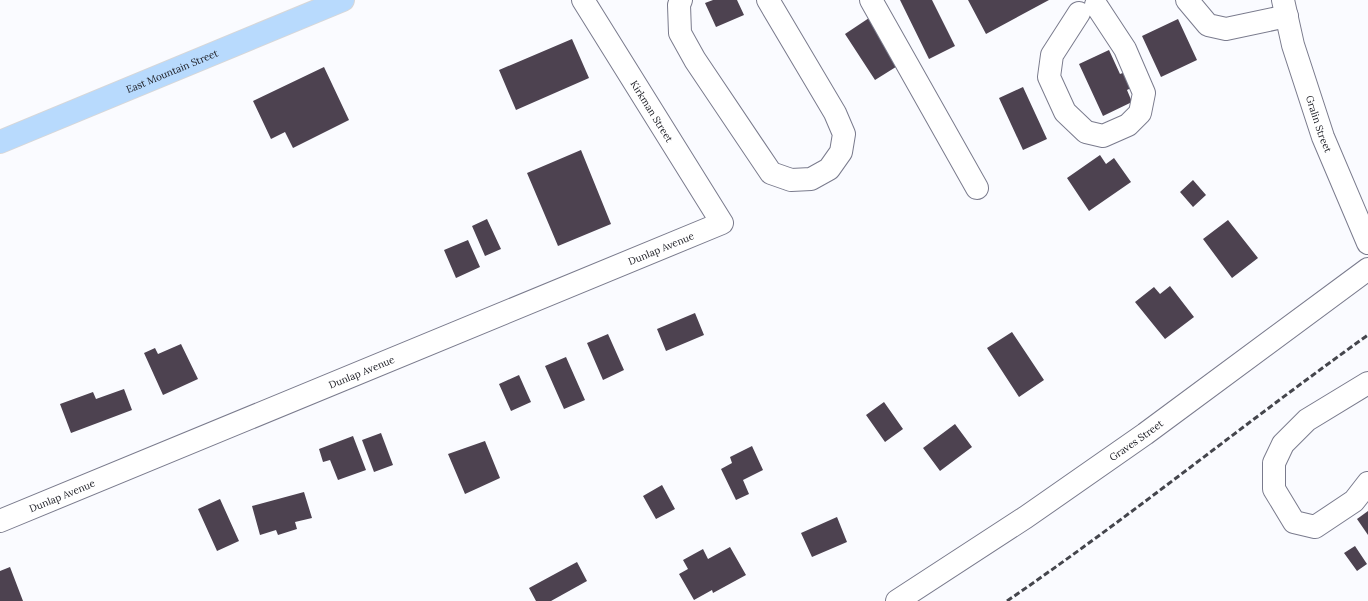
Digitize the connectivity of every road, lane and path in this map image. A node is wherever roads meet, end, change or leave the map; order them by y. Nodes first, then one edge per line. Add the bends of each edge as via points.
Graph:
1 (343, 0) edge
2 (583, 0) edge
3 (681, 0) edge
4 (768, 0) edge
5 (871, 0) edge
6 (1187, 0) edge
7 (1089, 4) edge
8 (1285, 8) edge
9 (0, 142) edge
10 (977, 188) dead end
11 (722, 223) joint
12 (1368, 243) edge
13 (1368, 269) edge
14 (1368, 383) edge
15 (1368, 483) edge
16 (0, 521) edge
17 (897, 601) edge

1 - 9 main road, East Mountain Street
2 - 11 street, Kirkman Street
3 - 4 street via 680,33 770,173 791,180 811,179 829,169 841,152 844,134 835,113
5 - 10 street
6 - 8 street via 1208,25 1226,29
7 - 7 street via 1052,55 1049,78 1065,112 1086,132 1103,136 1128,125 1140,113 1144,93 1125,49
8 - 12 street, Gralin Street via 1293,45 1323,137
11 - 16 street, Dunlap Avenue
13 - 17 street, Graves Street via 1145,434 1026,517
14 - 15 street via 1307,420 1283,444 1274,463 1274,489 1294,522 1315,526 1354,501

